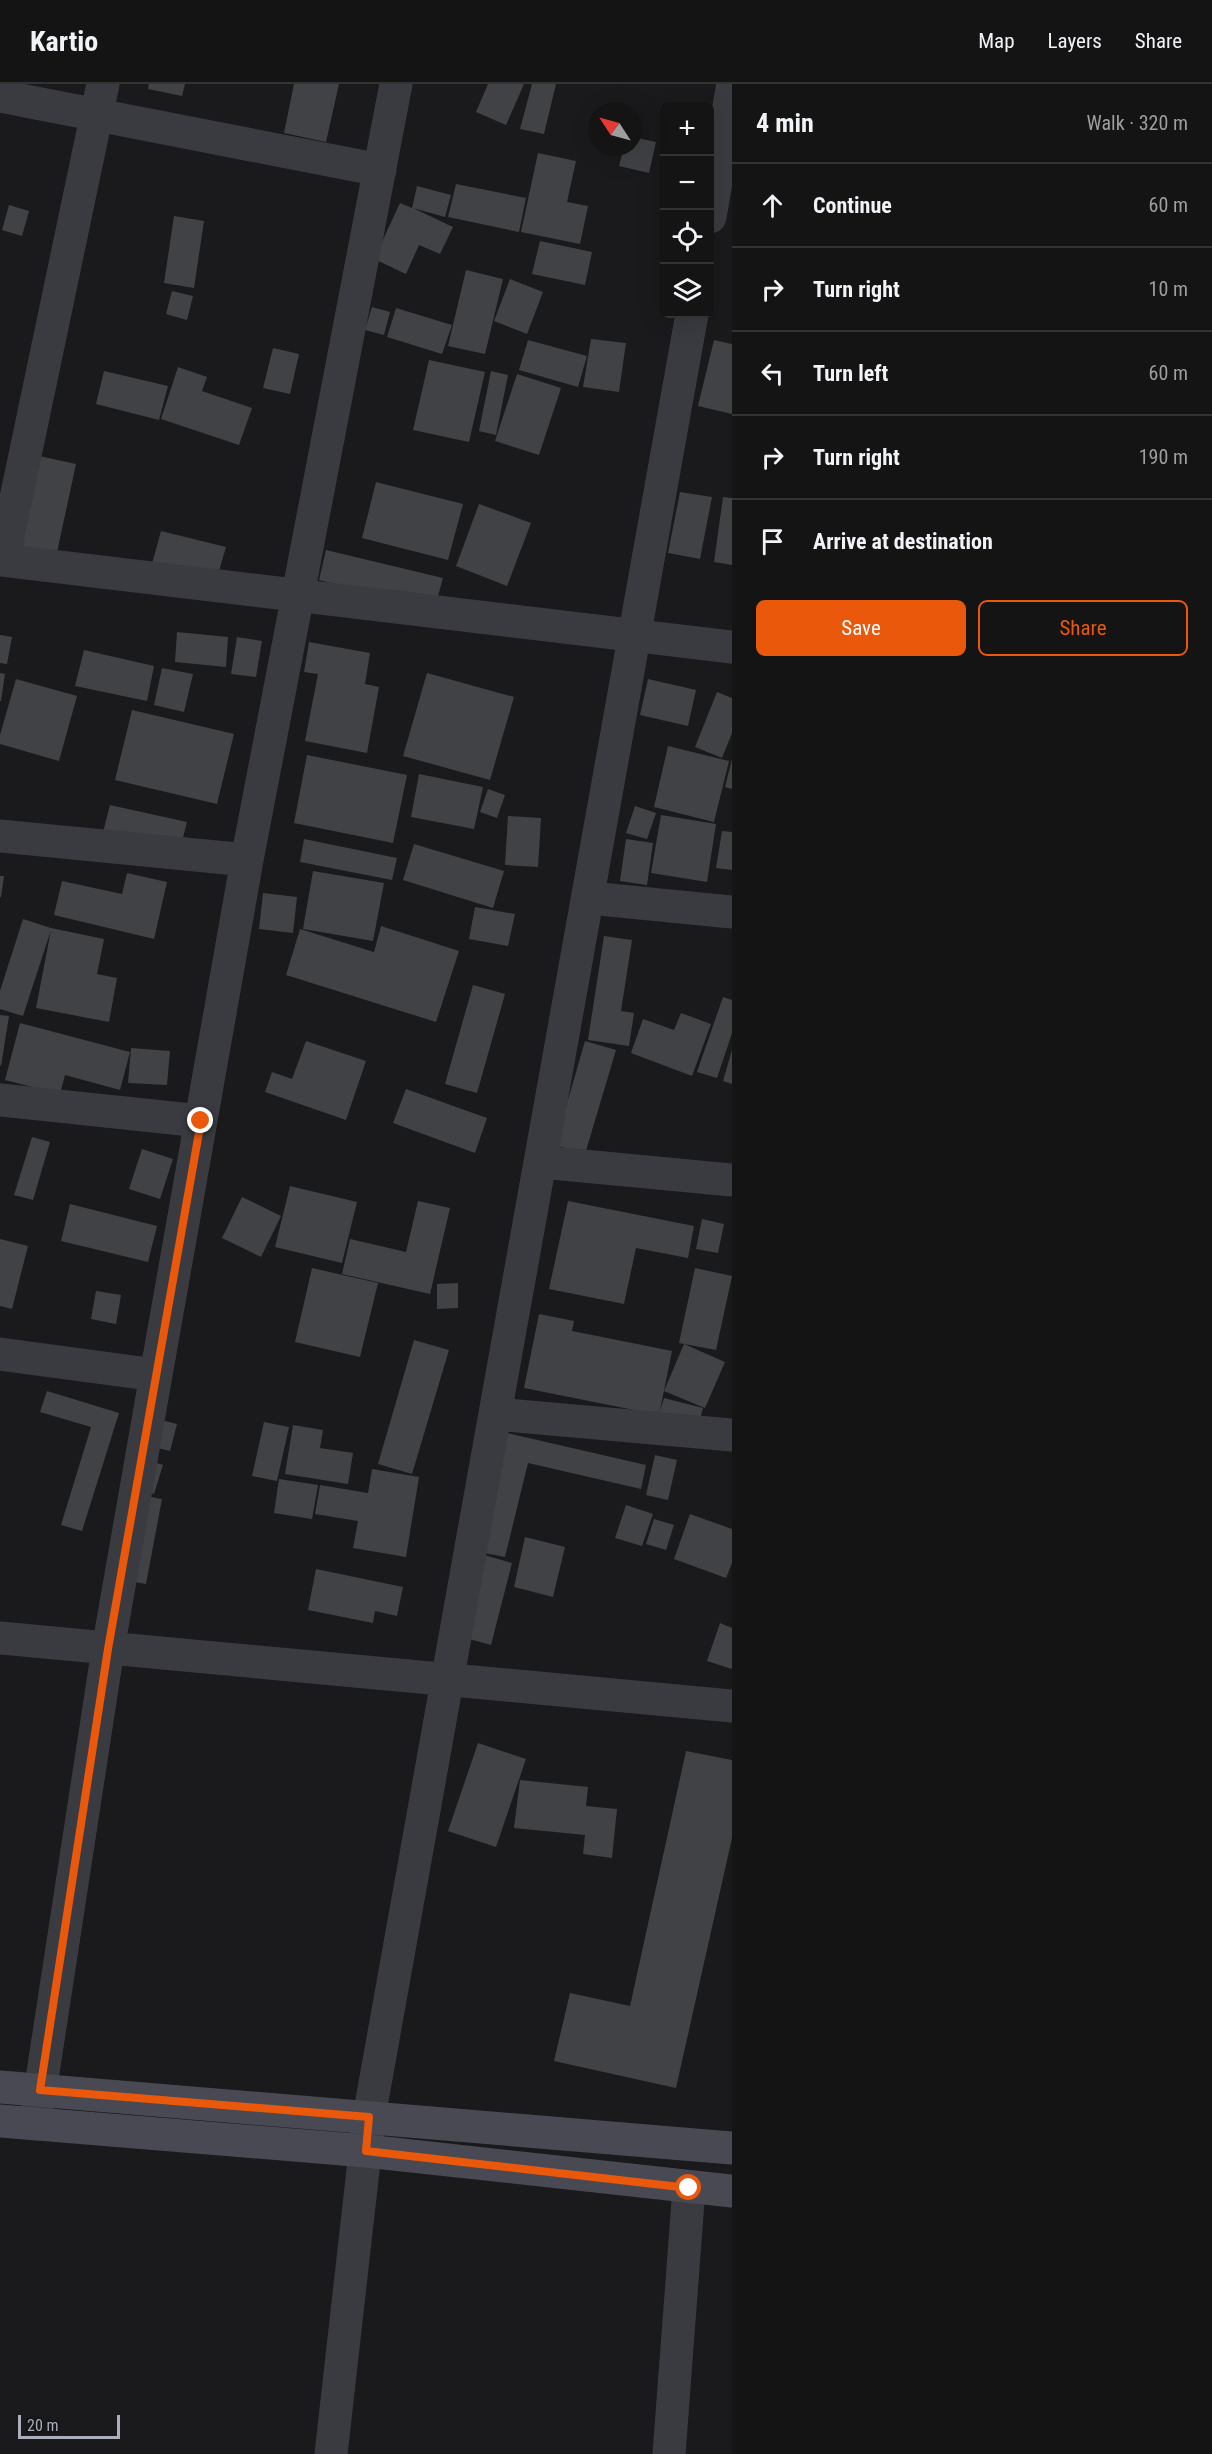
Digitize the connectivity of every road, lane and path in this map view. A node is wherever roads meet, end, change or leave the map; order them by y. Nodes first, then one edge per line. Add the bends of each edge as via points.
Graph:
1 (103, 84) edge
2 (396, 84) edge
3 (732, 89) edge
4 (0, 96) edge
5 (96, 116) junction
6 (380, 170) junction
7 (711, 210) edge
8 (691, 318) edge
9 (2, 560) edge
10 (297, 595) junction
11 (635, 638) junction
12 (732, 647) edge
13 (0, 836) edge
14 (247, 860) junction
15 (589, 898) junction
16 (732, 912) edge
17 (0, 1100) edge
18 (201, 1121) junction
19 (541, 1162) junction
20 (732, 1180) edge
21 (0, 1354) edge
22 (156, 1375) junction
23 (496, 1414) junction
24 (732, 1435) edge
25 (0, 1638) edge
26 (108, 1649) junction
27 (447, 1681) junction
28 (732, 1706) edge
29 (0, 2087) edge
30 (40, 2090) junction
31 (369, 2117) junction
32 (0, 2121) edge
33 (35, 2123) junction
34 (732, 2148) edge
35 (366, 2151) junction
36 (689, 2188) junction
37 (732, 2191) edge
38 (331, 2454) edge
39 (669, 2454) edge

1 - 5 street
2 - 6 street
3 - 7 street
4 - 5 street
5 - 6 street
5 - 9 street
6 - 10 street
8 - 11 street
9 - 10 street
10 - 11 street
10 - 14 street
11 - 12 street
11 - 15 street
13 - 14 street
14 - 18 street
15 - 16 street
15 - 19 street
17 - 18 street
18 - 22 street
19 - 20 street
19 - 23 street
21 - 22 street
22 - 26 street
23 - 24 street
23 - 27 street
25 - 26 street
26 - 27 street
26 - 30 street
27 - 28 street
27 - 31 street
29 - 30 main road
30 - 31 main road
30 - 33 street
31 - 34 main road
31 - 35 street
32 - 33 main road
33 - 35 main road
35 - 36 main road
35 - 38 street
36 - 37 main road
36 - 39 street

